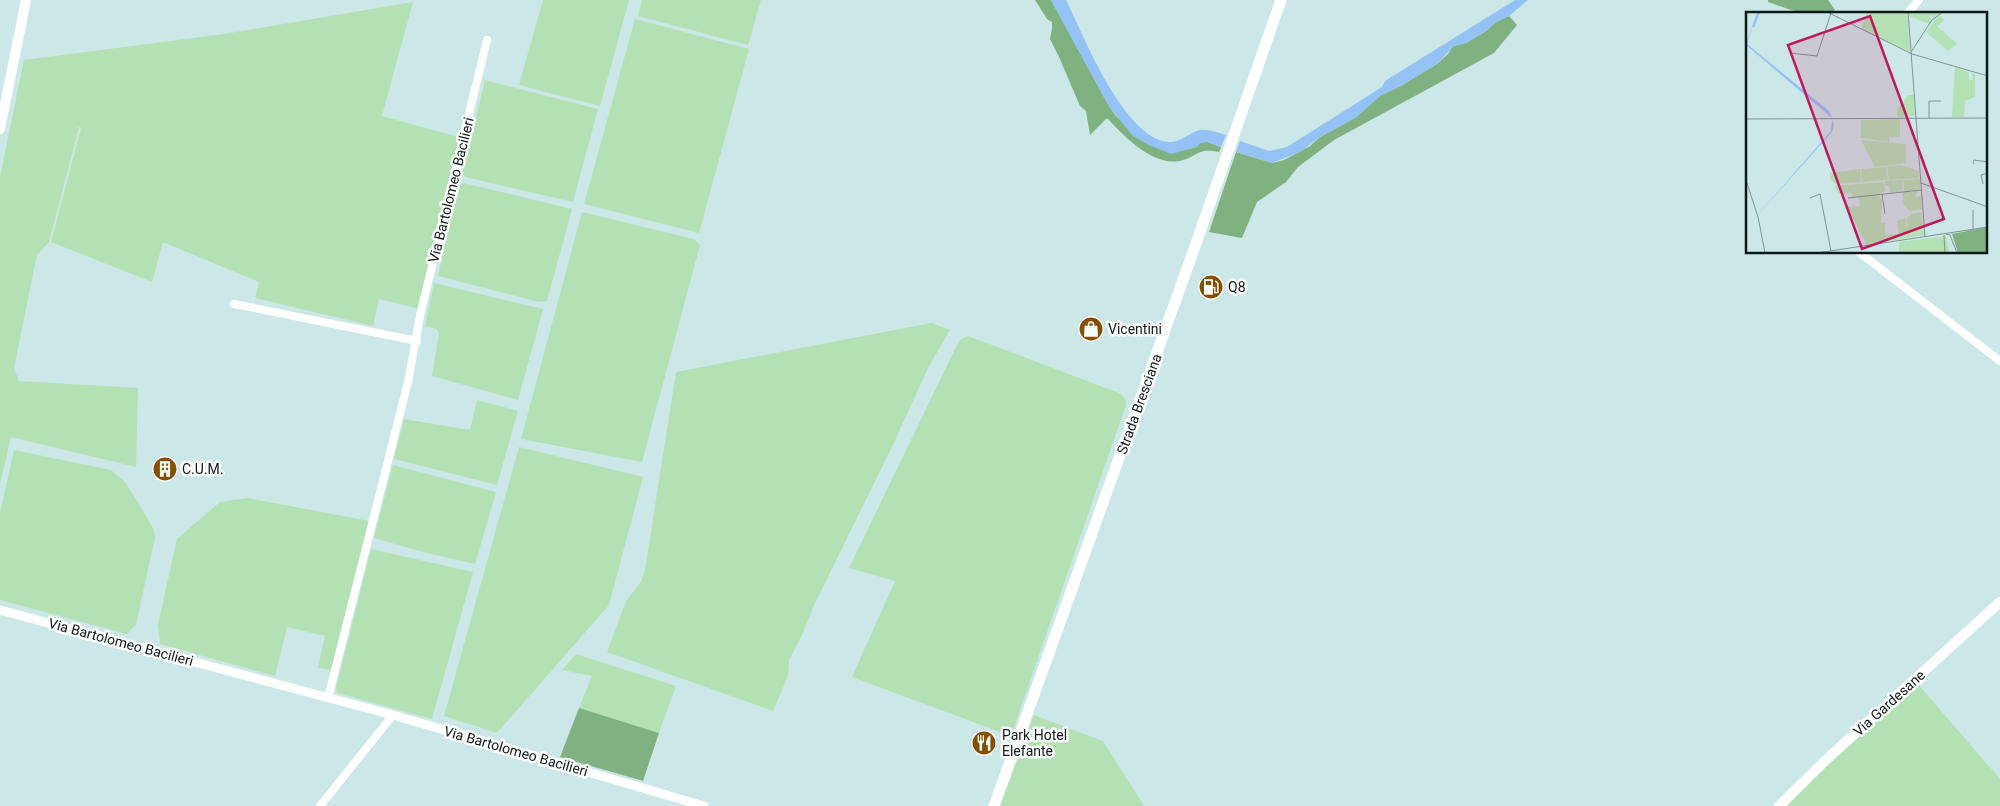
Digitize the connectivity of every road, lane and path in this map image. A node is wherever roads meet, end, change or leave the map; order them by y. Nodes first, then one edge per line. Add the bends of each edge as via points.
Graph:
1 (26, 0) edge
2 (1281, 0) edge
3 (1919, 0) edge
4 (1909, 12) edge
5 (487, 40) dead end
6 (0, 129) edge
7 (1861, 254) edge
8 (234, 304) dead end
9 (417, 341) junction
10 (2000, 361) edge
11 (2000, 602) edge
12 (0, 610) edge
13 (328, 698) junction
14 (393, 715) junction
15 (320, 806) edge
16 (704, 806) edge
17 (994, 806) edge
18 (1779, 806) edge

1 - 6 main road
2 - 17 main road, Strada Bresciana
3 - 4 street
5 - 9 street, Via Bartolomeo Bacilieri via 421,311
7 - 10 street
8 - 9 street
9 - 13 street, Via Bartolomeo Bacilieri
11 - 18 main road, Via Gardesane
12 - 13 street, Via Bartolomeo Bacilieri
13 - 14 street, Via Bartolomeo Bacilieri
14 - 15 street
14 - 16 street, Via Bartolomeo Bacilieri

